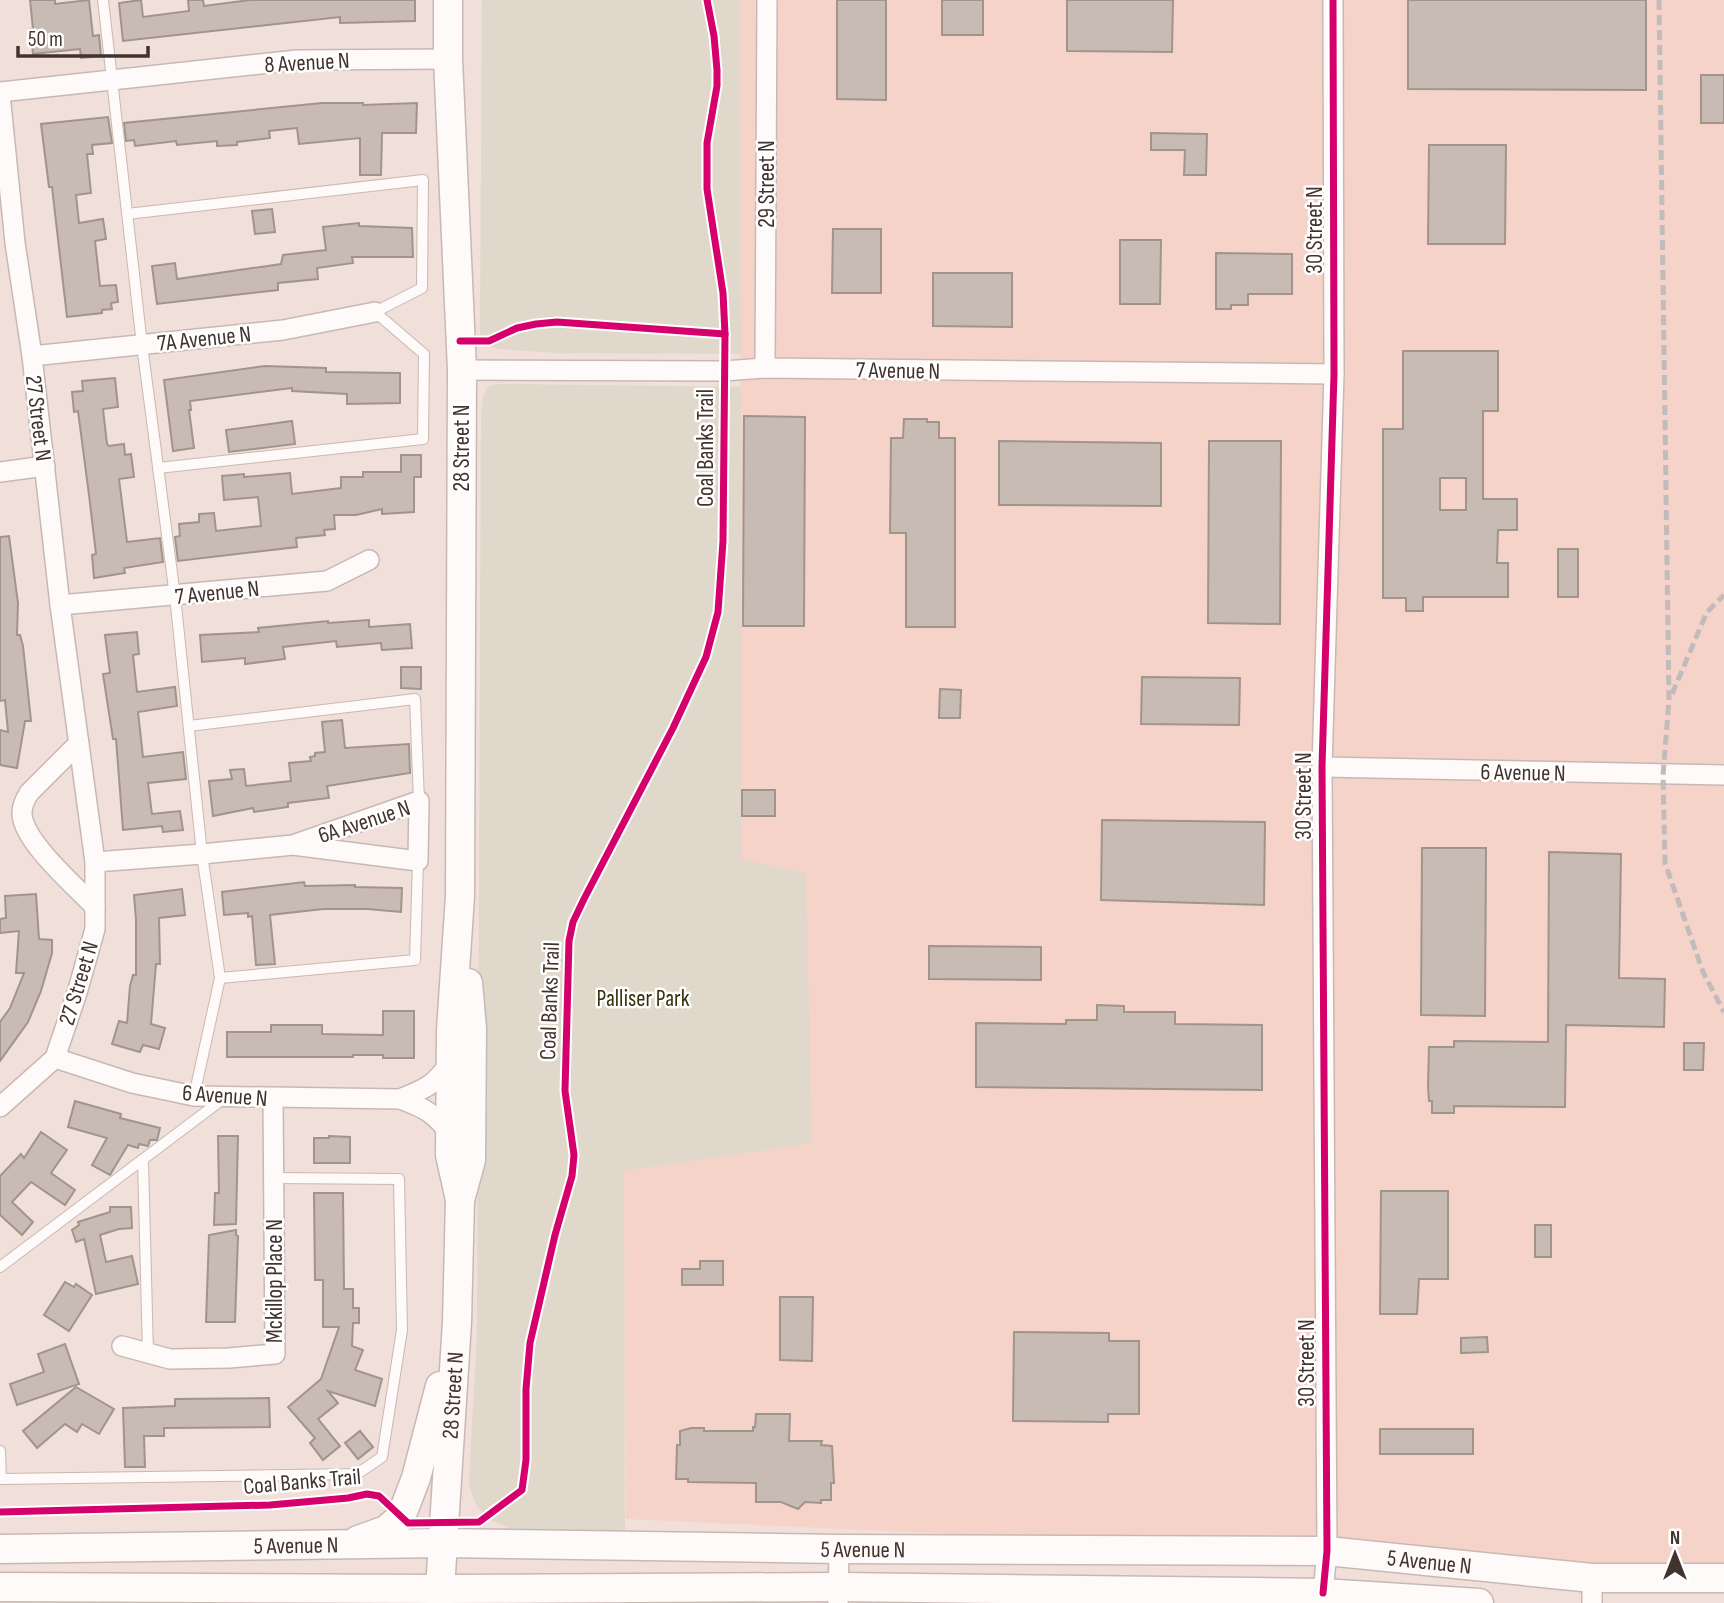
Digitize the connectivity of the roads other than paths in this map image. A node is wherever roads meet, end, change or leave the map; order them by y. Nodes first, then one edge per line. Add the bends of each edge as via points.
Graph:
1 (103, 0) edge
2 (448, 0) edge
3 (767, 0) edge
4 (1333, 0) edge
5 (448, 59) junction
6 (112, 80) junction
7 (0, 93) edge
8 (127, 214) junction
9 (7, 244) edge
10 (375, 312) junction
11 (142, 345) junction
12 (32, 356) junction
13 (765, 368) junction
14 (461, 370) junction
15 (1334, 374) junction
16 (45, 466) junction
17 (158, 468) junction
18 (0, 472) edge
19 (369, 559) dead end
20 (175, 596) junction
21 (60, 605) junction
22 (189, 726) junction
23 (79, 743) junction
24 (1322, 767) junction
25 (1724, 775) edge
26 (419, 801) junction
27 (293, 845) junction
28 (202, 854) junction
29 (418, 861) junction
30 (94, 862) junction
31 (460, 896) junction
32 (94, 906) junction
33 (220, 978) junction
34 (55, 1058) junction
35 (451, 1062) junction
36 (194, 1097) junction
37 (223, 1098) junction
38 (273, 1098) junction
39 (400, 1099) junction
40 (0, 1107) edge
41 (450, 1134) junction
42 (143, 1161) junction
43 (274, 1178) junction
44 (460, 1200) junction
45 (0, 1267) edge
46 (457, 1322) junction
47 (122, 1346) dead end
48 (148, 1353) junction
49 (0, 1451) edge
50 (443, 1543) junction
51 (340, 1545) junction
52 (0, 1549) edge
53 (839, 1549) junction
54 (1326, 1551) junction
55 (1724, 1578) edge
56 (0, 1587) edge
57 (440, 1589) junction
58 (1592, 1590) edge
59 (1323, 1593) junction
60 (838, 1595) edge
61 (1479, 1603) edge

1 - 6 lane
2 - 5 main road, 28 Street N
3 - 13 street, 29 Street N
4 - 15 street, 30 Street N
5 - 6 street, 8 Avenue N via 297,60
5 - 14 main road, 28 Street N
6 - 7 street, 8 Avenue N
6 - 8 lane
7 - 9 street, 27 Street N
8 - 10 lane via 423,180 422,288
8 - 11 lane
9 - 12 street, 27 Street N
10 - 11 street, 7A Avenue N via 283,330
10 - 17 lane via 424,354 423,439
11 - 12 street, 7A Avenue N
11 - 17 lane
12 - 16 street, 27 Street N
13 - 14 street, 7 Avenue N
13 - 15 street, 7 Avenue N
14 - 31 main road, 28 Street N
15 - 24 street, 30 Street N
16 - 18 street
16 - 21 street, 27 Street N
17 - 20 lane
19 - 20 street, 7 Avenue N via 327,581
20 - 21 street, 7 Avenue N
20 - 22 lane
21 - 23 street, 27 Street N
22 - 26 lane via 415,699
22 - 28 lane
23 - 30 street, 27 Street N
23 - 32 street via 29,793 22,815 46,856
24 - 25 street, 6 Avenue N
24 - 54 street, 30 Street N
26 - 27 street, 6A Avenue N
26 - 29 street, 6A Avenue N
27 - 28 street, 6A Avenue N
27 - 29 street, 6A Avenue N
28 - 30 street, 6A Avenue N
28 - 33 lane
29 - 33 lane via 415,960
30 - 32 street, 27 Street N
31 - 35 main road, 28 Street N
31 - 44 main road, 28 Street N via 472,1041 471,1160
32 - 34 street, 27 Street N via 94,929
33 - 36 lane
34 - 36 street, 6 Avenue N
34 - 40 street
35 - 39 street, 6 Avenue N via 436,1082
35 - 41 main road, 28 Street N
36 - 37 street, 6 Avenue N
37 - 38 street, 6 Avenue N
37 - 42 lane
38 - 39 street, 6 Avenue N
38 - 43 street, Mckillop Place N
39 - 41 street, 6 Avenue N via 425,1108
41 - 44 main road, 28 Street N
42 - 45 lane
42 - 48 lane
43 - 48 street, Mckillop Place N via 275,1354 170,1359
43 - 49 lane via 399,1179 402,1330 382,1457 357,1474 1,1479
44 - 46 main road, 28 Street N
46 - 50 main road, 28 Street N
46 - 51 main road via 416,1478 401,1517 386,1530
47 - 48 street, Mckillop Place N
50 - 51 main road, 5 Avenue N
50 - 53 main road, 5 Avenue N
50 - 57 main road, 28 Street N
51 - 52 main road, 5 Avenue N
53 - 54 main road, 5 Avenue N
53 - 60 street
54 - 58 main road, 5 Avenue N
54 - 59 street, 30 Street N
55 - 58 main road, 5 Avenue N
56 - 57 main road, 5 Avenue N
57 - 60 main road, 5 Avenue N
59 - 60 main road, 5 Avenue N
59 - 61 main road, 5 Avenue N

